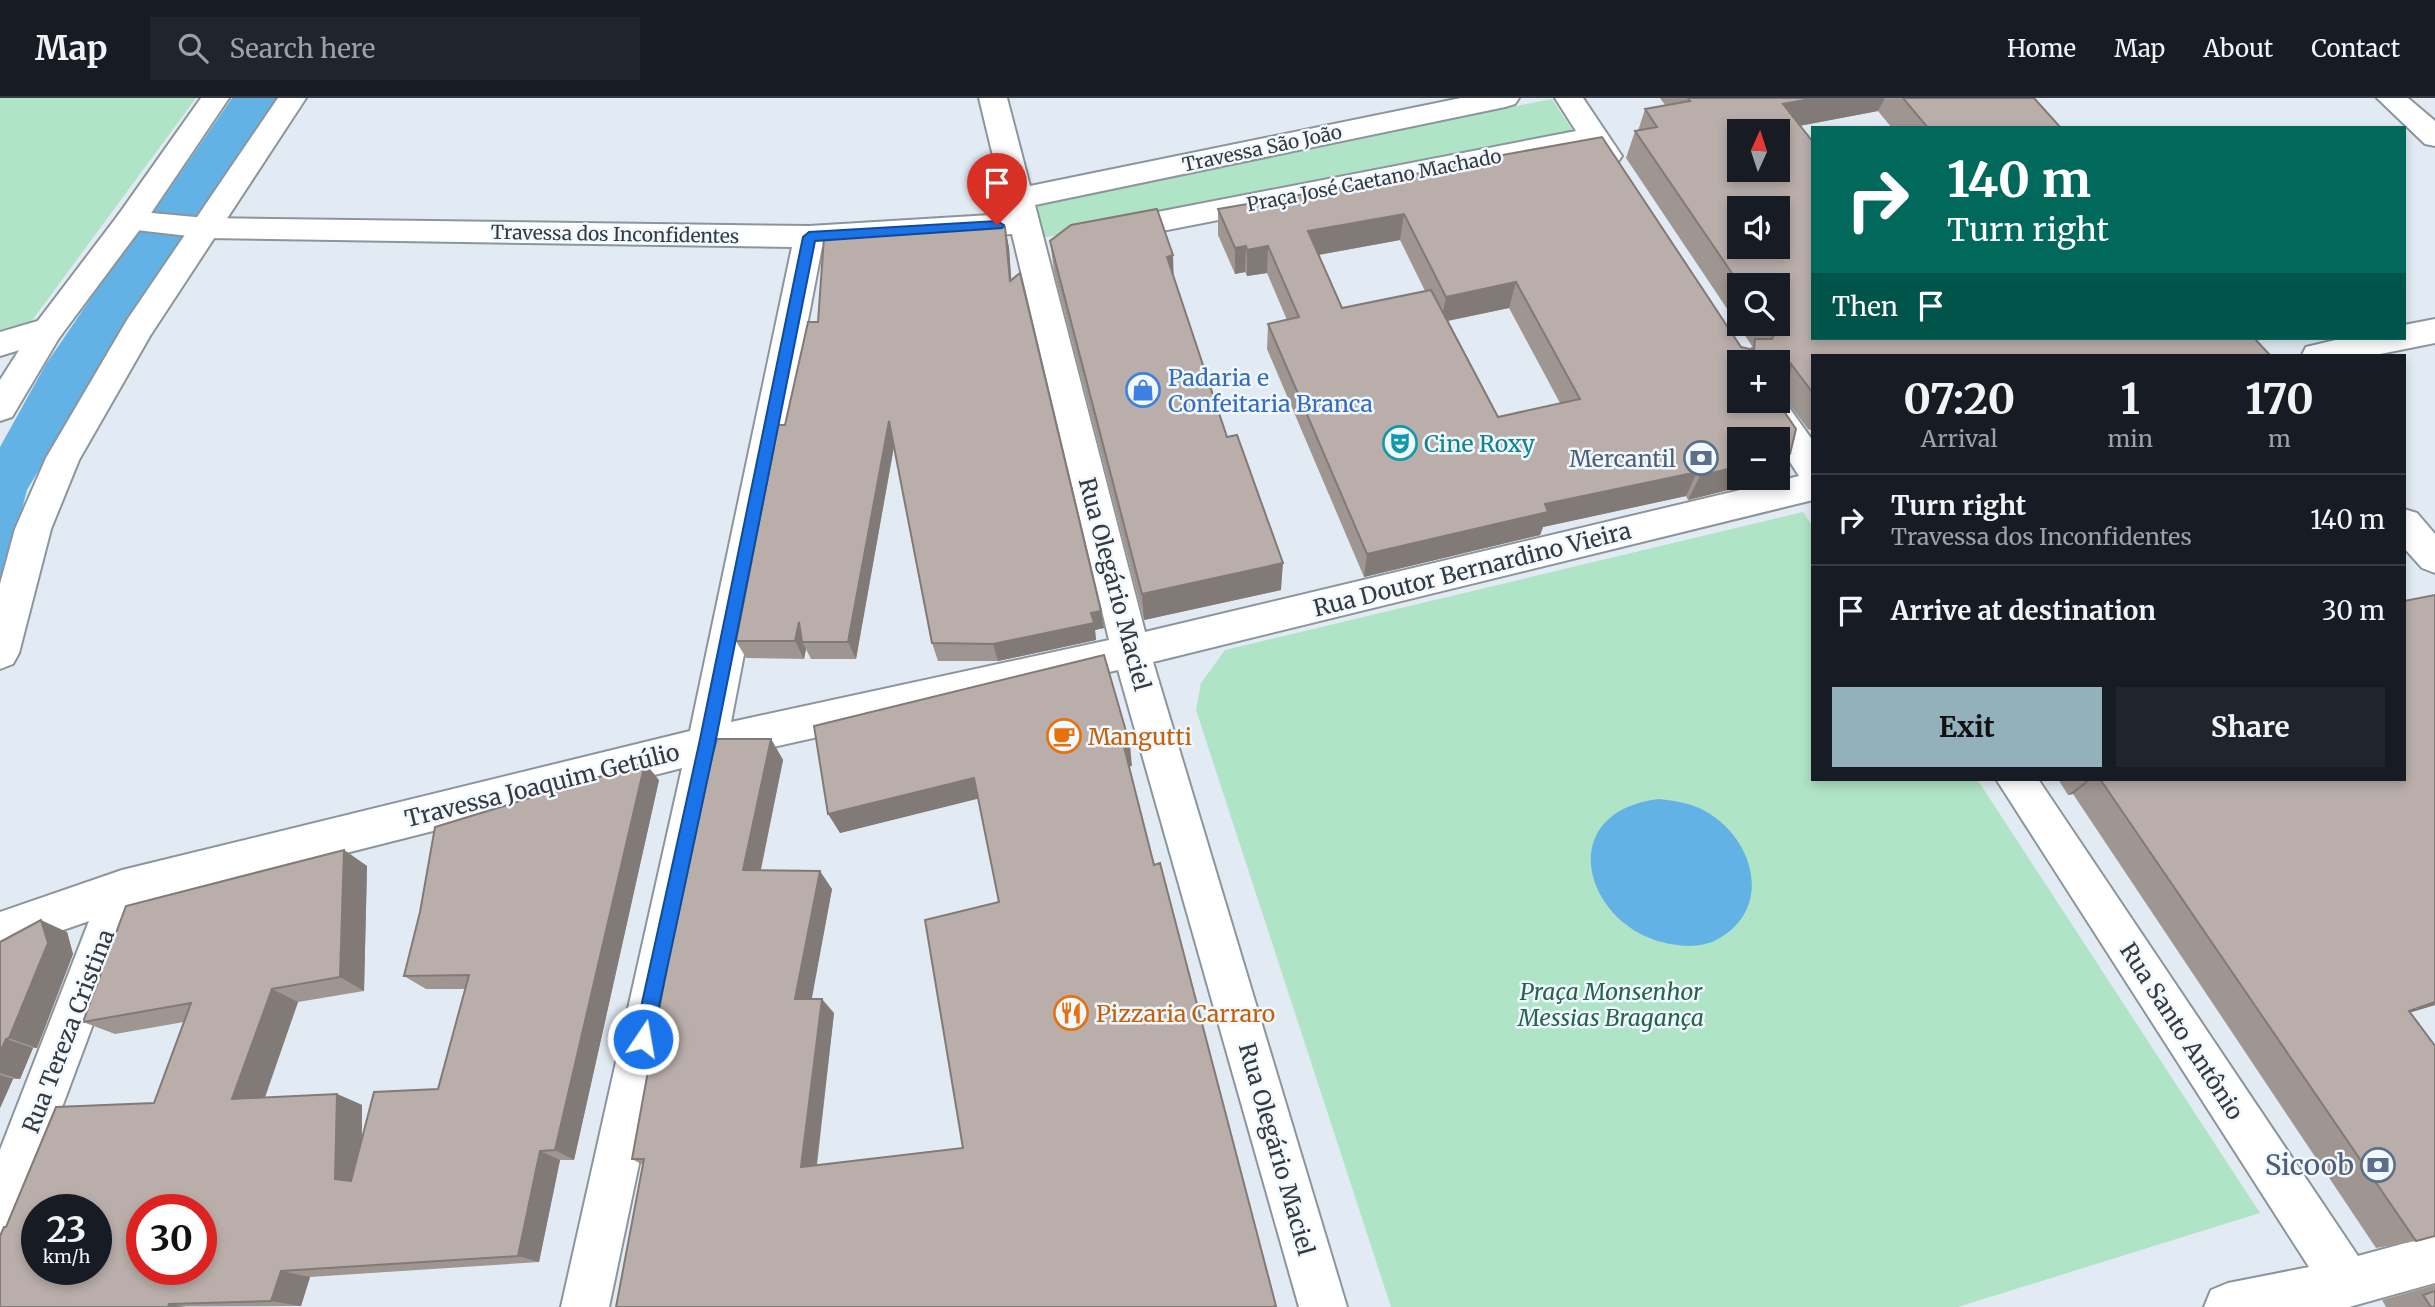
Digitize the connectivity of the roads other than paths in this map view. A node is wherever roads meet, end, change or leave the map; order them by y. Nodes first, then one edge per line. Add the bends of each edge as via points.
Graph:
1 (215, 98) edge
2 (292, 98) edge
3 (993, 98) edge
4 (1505, 98) edge
5 (1569, 98) edge
6 (2390, 98) edge
7 (1594, 137) junction
8 (2435, 137) edge
9 (1623, 182) edge
10 (130, 221) junction
11 (206, 228) junction
12 (1042, 229) junction
13 (809, 237) junction
14 (48, 330) junction
15 (2435, 331) edge
16 (2406, 336) edge
17 (2389, 340) edge
18 (0, 344) edge
19 (2323, 354) edge
20 (0, 408) edge
21 (1776, 413) edge
22 (1811, 466) edge
23 (1811, 486) edge
24 (2406, 525) edge
25 (2435, 558) edge
26 (1131, 651) junction
27 (0, 653) edge
28 (707, 744) junction
29 (2017, 781) edge
30 (122, 890) junction
31 (0, 932) edge
32 (0, 1211) edge
33 (2435, 1259) edge
34 (2348, 1283) junction
35 (585, 1307) edge
36 (1323, 1307) edge
37 (2228, 1307) edge

1 - 10 street
2 - 11 street
3 - 12 street, Rua Olegário Maciel
4 - 12 street, Travessa São João
5 - 7 street
6 - 8 street
7 - 9 street
7 - 12 street, Praça José Caetano Machado
10 - 11 street, Travessa dos Inconfidentes
10 - 14 street
11 - 13 street, Travessa dos Inconfidentes
11 - 27 street via 138,328 63,458 33,529
12 - 13 street, Travessa dos Inconfidentes
12 - 26 street, Rua Olegário Maciel
13 - 28 street
14 - 18 street
14 - 20 street
15 - 16 street
17 - 19 street
21 - 22 street
23 - 26 street, Rua Doutor Bernardino Vieira
24 - 25 street
26 - 28 street, Travessa Joaquim Getúlio
26 - 36 street, Rua Olegário Maciel
28 - 30 street, Travessa Joaquim Getúlio
28 - 35 street
29 - 34 street, Rua Santo Antônio
30 - 31 street, Travessa Joaquim Getúlio
30 - 32 street, Rua Tereza Cristina
33 - 34 street
34 - 37 street

